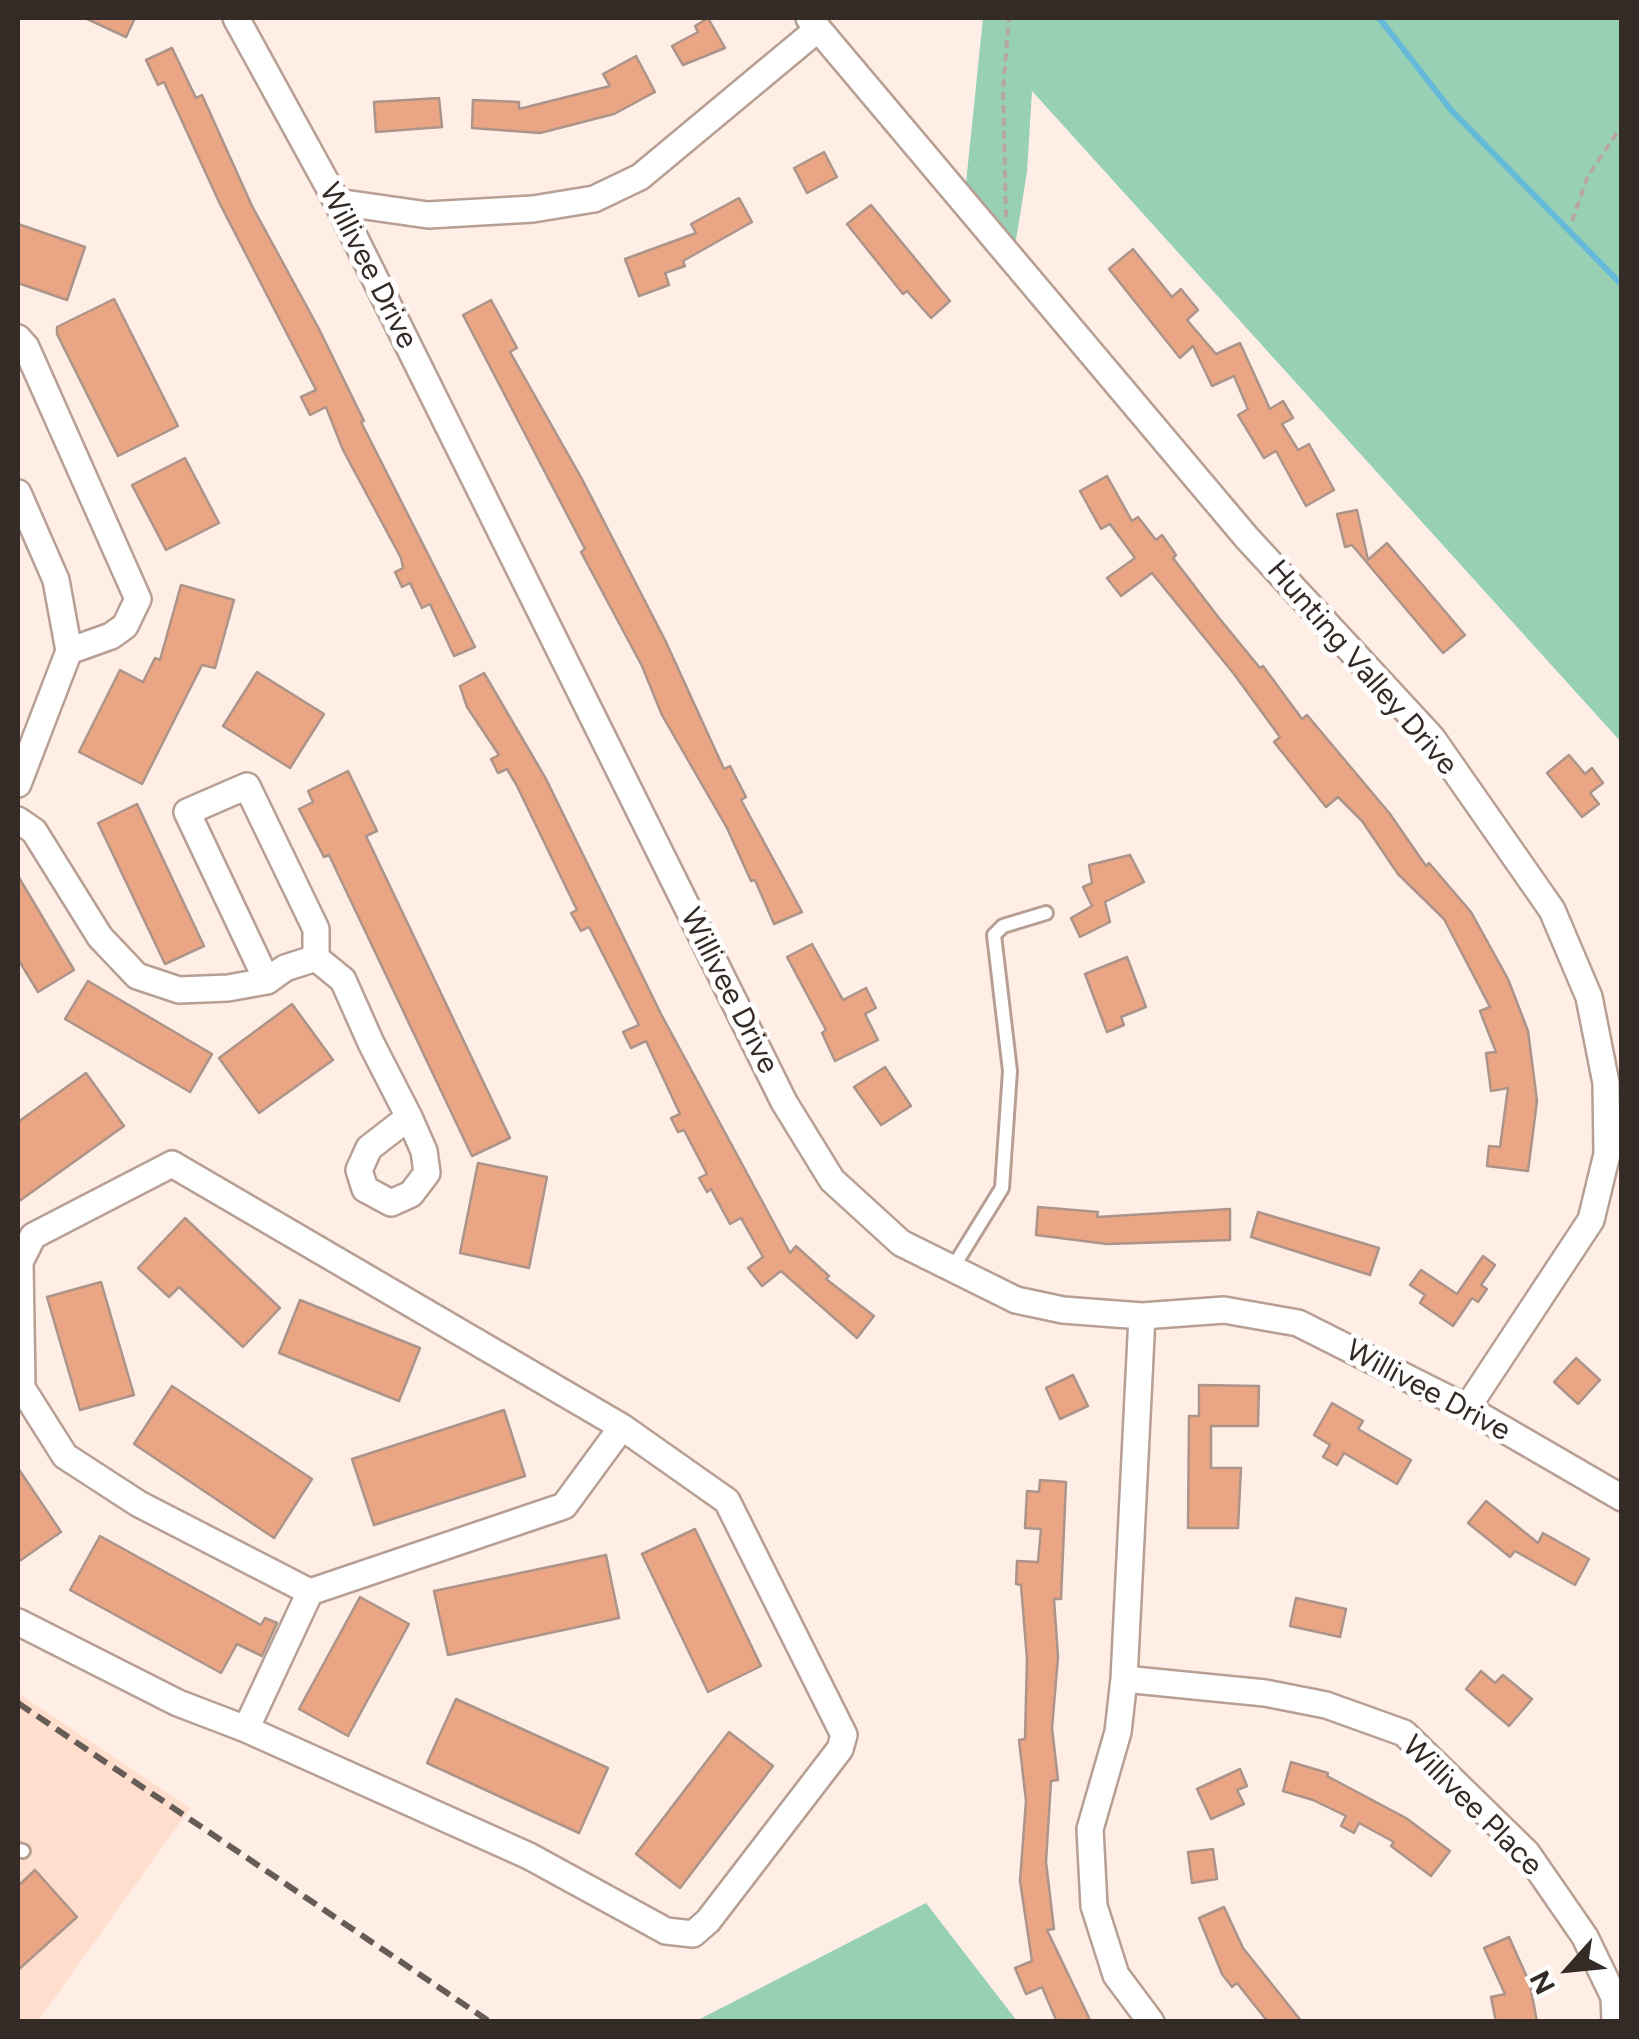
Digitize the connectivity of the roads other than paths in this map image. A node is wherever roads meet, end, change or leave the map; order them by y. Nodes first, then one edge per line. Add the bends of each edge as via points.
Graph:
1 (236, 18) edge
2 (814, 23) edge
3 (337, 202) junction
4 (18, 338) edge
5 (18, 492) edge
6 (69, 650) junction
7 (18, 784) edge
8 (18, 820) edge
9 (1046, 912) dead end
10 (316, 958) junction
11 (267, 981) junction
12 (409, 1117) dead end
13 (950, 1271) junction
14 (1142, 1316) junction
15 (1467, 1408) junction
16 (622, 1427) junction
17 (1622, 1498) edge
18 (310, 1592) junction
19 (18, 1622) edge
20 (1124, 1680) junction
21 (246, 1729) junction
22 (1151, 2022) edge
23 (1615, 2022) edge

1 - 3 street, Willivee Drive
2 - 3 street via 640,177 594,199 428,215
2 - 15 street, Hunting Valley Drive via 1247,538 1432,738 1552,910 1589,997 1606,1083 1608,1154 1591,1220
3 - 13 street, Willivee Drive via 810,1146 865,1213
4 - 6 street via 138,599 125,626
5 - 6 street via 56,580
6 - 7 street
8 - 11 street via 34,831 100,938 138,976 179,990
9 - 13 lane via 994,936 1010,1071 1002,1188
10 - 11 street
10 - 11 street via 316,929 247,786 188,812
10 - 12 street via 344,980
13 - 14 street, Willivee Drive via 1032,1303
14 - 15 street, Willivee Drive via 1224,1310 1298,1323
14 - 20 street
15 - 17 street, Willivee Drive
16 - 18 street via 564,1506
16 - 18 street via 172,1164 33,1236 20,1262 22,1388 65,1456 139,1504
16 - 21 street via 727,1501 844,1735 708,1922 693,1934 666,1931 529,1856
18 - 21 street
19 - 21 street via 178,1703
20 - 22 street via 1118,1732 1090,1829 1094,1906 1116,1975
20 - 23 street, Willivee Place via 1265,1693 1326,1705 1404,1733 1527,1853 1586,1937 1614,1997

